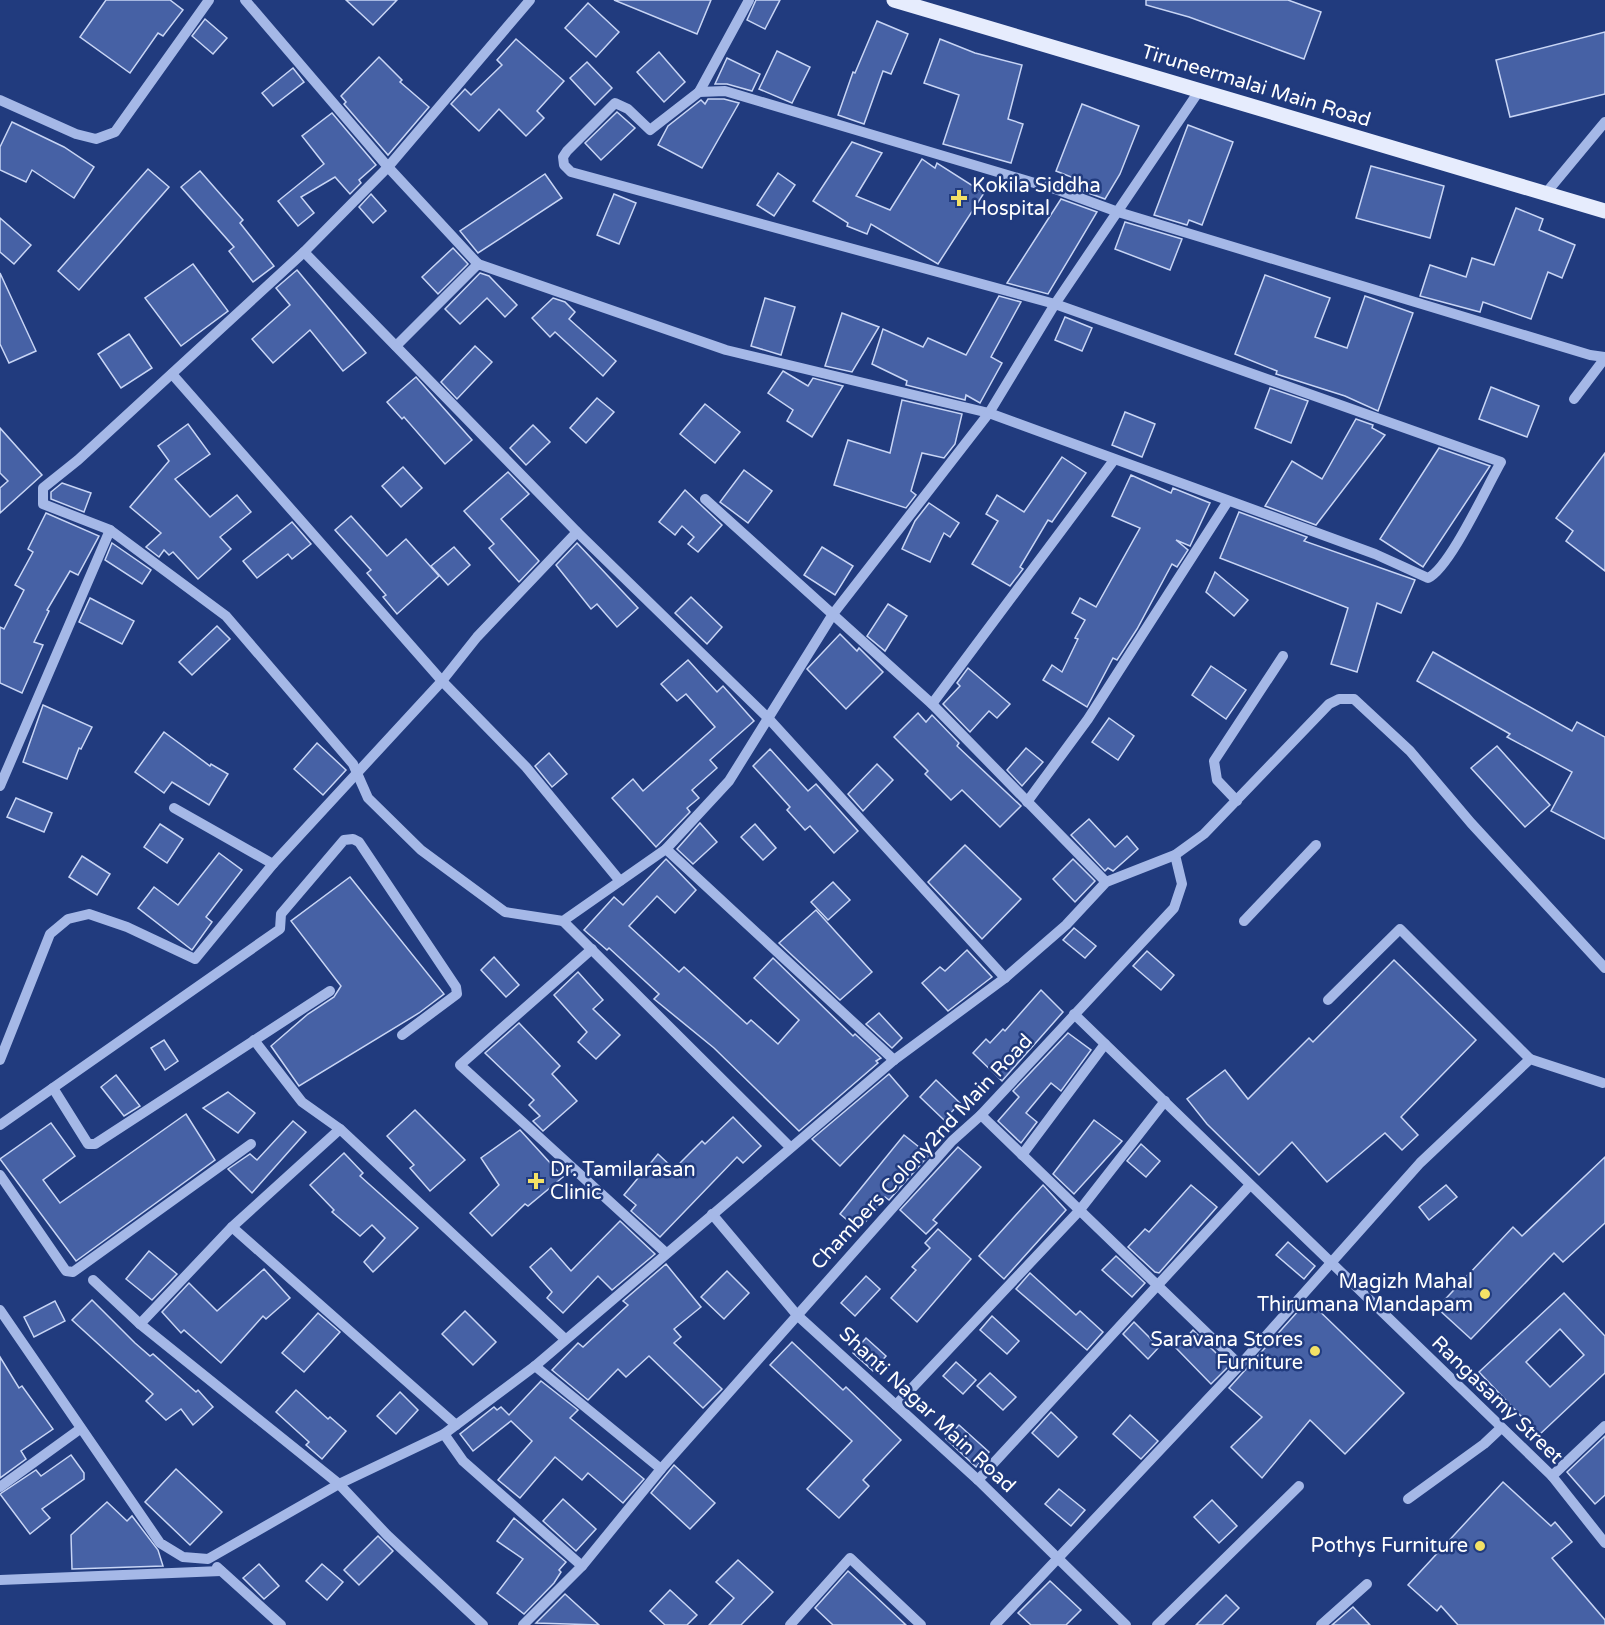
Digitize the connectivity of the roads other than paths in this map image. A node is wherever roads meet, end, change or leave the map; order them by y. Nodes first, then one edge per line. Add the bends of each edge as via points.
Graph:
1 (209, 0) edge
2 (245, 0) edge
3 (531, 0) edge
4 (749, 0) edge
5 (894, 0) edge
6 (1199, 91) junction
7 (699, 92) junction
8 (0, 100) edge
9 (1605, 122) edge
10 (388, 167) junction
11 (1546, 193) junction
12 (1605, 211) edge
13 (1118, 213) junction
14 (304, 252) junction
15 (478, 264) junction
16 (1055, 304) junction
17 (396, 346) junction
18 (1605, 358) edge
19 (172, 374) junction
20 (1574, 399) dead end
21 (989, 413) junction
22 (1114, 460) junction
23 (705, 500) dead end
24 (1228, 501) junction
25 (110, 530) junction
26 (577, 532) junction
27 (833, 614) junction
28 (1283, 656) dead end
29 (442, 681) junction
30 (932, 704) junction
31 (769, 719) junction
32 (357, 774) junction
33 (0, 786) edge
34 (1237, 801) junction
35 (1027, 802) junction
36 (174, 808) dead end
37 (1316, 845) dead end
38 (666, 849) junction
39 (1175, 855) junction
40 (273, 864) junction
41 (620, 881) junction
42 (1106, 882) junction
43 (563, 921) junction
44 (1244, 921) dead end
45 (592, 949) junction
46 (1605, 968) edge
47 (1005, 978) junction
48 (330, 991) dead end
49 (1328, 999) dead end
50 (1074, 1014) junction
51 (402, 1035) dead end
52 (254, 1040) junction
53 (1105, 1044) junction
54 (0, 1059) edge
55 (1530, 1059) junction
56 (894, 1060) junction
57 (1604, 1083) edge
58 (53, 1088) junction
59 (1165, 1101) junction
60 (981, 1115) junction
61 (0, 1125) edge
62 (340, 1130) junction
63 (250, 1144) dead end
64 (790, 1147) junction
65 (1022, 1155) junction
66 (0, 1175) edge
67 (1250, 1185) junction
68 (1079, 1211) junction
69 (712, 1214) junction
70 (232, 1227) junction
71 (666, 1253) junction
72 (1331, 1264) junction
73 (93, 1280) dead end
74 (1158, 1287) junction
75 (0, 1310) edge
76 (797, 1314) junction
77 (3, 1324) edge
78 (140, 1324) junction
79 (565, 1339) junction
80 (1240, 1365) junction
81 (535, 1366) junction
82 (896, 1404) junction
83 (456, 1425) junction
84 (1605, 1426) edge
85 (1501, 1428) junction
86 (80, 1429) junction
87 (444, 1434) junction
88 (661, 1469) junction
89 (1552, 1476) junction
90 (978, 1479) junction
91 (339, 1484) junction
92 (1299, 1486) dead end
93 (0, 1487) edge
94 (1408, 1499) dead end
95 (1605, 1543) edge
96 (1058, 1557) junction
97 (208, 1559) junction
98 (582, 1566) junction
99 (221, 1570) junction
100 (0, 1580) edge
101 (1367, 1584) dead end
102 (281, 1625) edge
103 (483, 1625) edge
104 (523, 1625) edge
105 (790, 1625) edge
106 (921, 1625) edge
107 (995, 1625) edge
108 (1125, 1625) edge
109 (1157, 1625) edge
110 (1322, 1625) edge

1 - 8 street via 115,132 96,139 76,134
2 - 10 street
3 - 10 street
4 - 7 street
5 - 6 main road, Tiruneermalai Main Road
6 - 11 main road, Tiruneermalai Main Road
6 - 13 street
7 - 13 street via 725,91 1058,190
7 - 16 street via 650,130 627,109 615,104 567,151 564,165 571,172
9 - 11 street
10 - 14 street
10 - 15 street
11 - 12 main road, Tiruneermalai Main Road
13 - 16 street
13 - 18 street
14 - 17 street
14 - 19 street
15 - 17 street
15 - 21 street via 726,350
16 - 21 street
16 - 24 street via 1501,462 1450,555 1428,578 1375,554
17 - 26 street
18 - 20 street
19 - 25 street via 43,488 43,504
19 - 29 street
21 - 22 street
21 - 27 street
22 - 24 street
22 - 30 street
23 - 27 street
24 - 35 street via 1088,719
25 - 32 street via 226,616 353,764
25 - 33 street
26 - 29 street
26 - 31 street
27 - 30 street
27 - 31 street
28 - 34 street via 1214,762 1217,780
29 - 32 street
29 - 41 street via 526,767
30 - 35 street
31 - 38 street via 729,781
31 - 47 street
32 - 40 street
32 - 43 street via 368,798 421,850 505,912
34 - 39 street via 1204,834
34 - 46 street via 1329,704 1353,699 1410,751
35 - 42 street
36 - 40 street
37 - 44 street
38 - 41 street
38 - 56 street
39 - 42 street
39 - 50 street, Chambers Colony2nd Main Road via 1182,884 1174,908
40 - 54 street via 195,959 128,927 89,914 68,919 46,944
41 - 43 street
42 - 47 street via 1066,925
43 - 45 street
45 - 64 street
45 - 71 street via 460,1065
47 - 56 street
48 - 52 street
49 - 55 street via 1400,929
50 - 53 street, Rangasamy Street
50 - 60 street, Chambers Colony2nd Main Road
51 - 58 street via 457,994 456,987 359,842 344,840 281,914 280,929
52 - 58 street via 94,1144 88,1144
52 - 62 street via 302,1102
53 - 59 street, Rangasamy Street
53 - 65 street
55 - 57 street
55 - 72 street via 1420,1163
56 - 64 street
58 - 61 street
59 - 67 street, Rangasamy Street
59 - 68 street
60 - 65 street
60 - 76 street, Chambers Colony2nd Main Road via 952,1141
62 - 70 street
62 - 79 street
63 - 66 street via 73,1272 66,1271
64 - 69 street
65 - 68 street
67 - 72 street, Rangasamy Street
67 - 74 street
68 - 74 street
68 - 82 street
69 - 71 street
69 - 76 street, Shanti Nagar Main Road
70 - 78 street
70 - 83 street
71 - 79 street
72 - 80 street
72 - 85 street, Rangasamy Street
73 - 78 street
74 - 80 street
74 - 90 street
75 - 77 street
76 - 82 street, Shanti Nagar Main Road
76 - 88 street, Chambers Colony2nd Main Road
77 - 86 street
78 - 91 street
79 - 81 street
80 - 96 street
81 - 83 street
81 - 88 street
82 - 90 street, Shanti Nagar Main Road
83 - 87 street
84 - 89 street
85 - 89 street, Rangasamy Street
85 - 94 street
86 - 93 street
86 - 97 street via 160,1544 183,1557
87 - 91 street
87 - 98 street via 463,1461
88 - 98 street, Chambers Colony2nd Main Road
89 - 95 street, Rangasamy Street
90 - 96 street, Shanti Nagar Main Road
91 - 97 street
91 - 103 street
92 - 109 street
96 - 107 street
96 - 108 street, Shanti Nagar Main Road
97 - 99 street
98 - 104 street, Chambers Colony2nd Main Road
99 - 100 street
99 - 102 street
101 - 110 street
105 - 106 street via 850,1558

